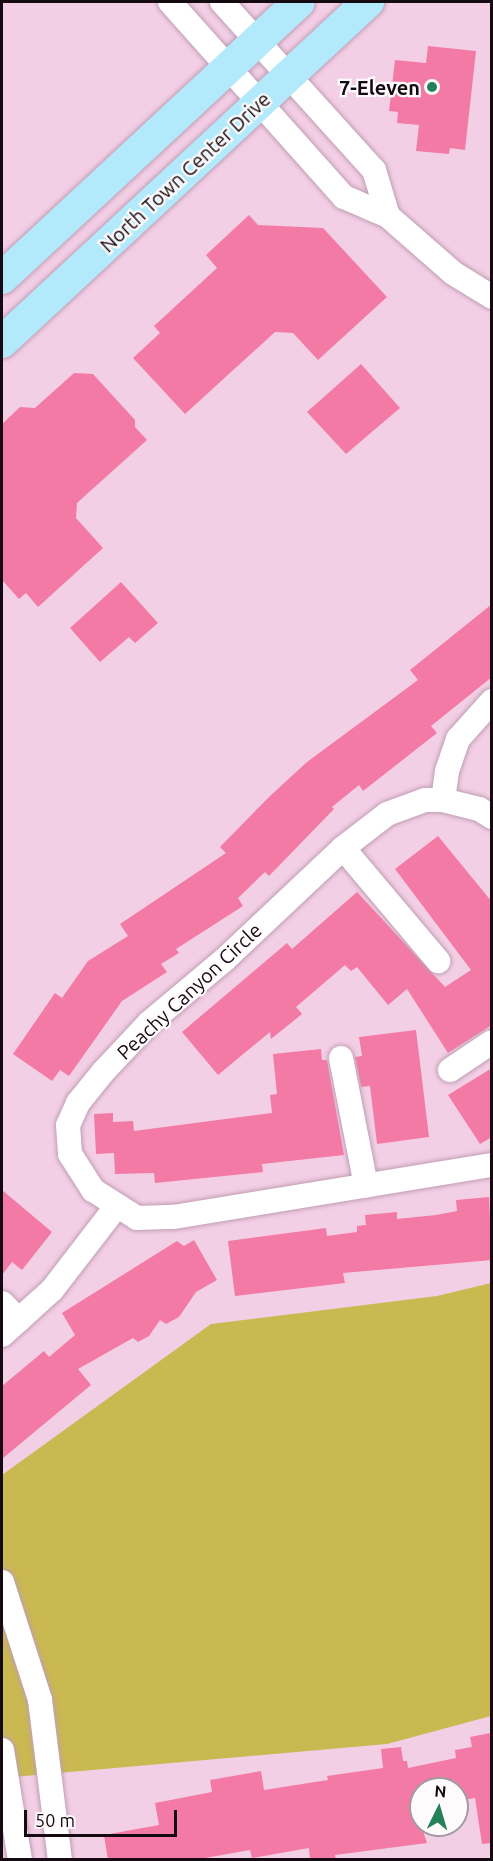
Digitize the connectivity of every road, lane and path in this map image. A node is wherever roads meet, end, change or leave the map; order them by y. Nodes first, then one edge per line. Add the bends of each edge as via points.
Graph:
1 (171, 2) edge
2 (222, 2) edge
3 (299, 2) edge
4 (368, 2) edge
5 (258, 39) junction
6 (230, 65) junction
7 (287, 77) junction
8 (259, 103) junction
9 (388, 216) junction
10 (2, 278) edge
11 (492, 297) edge
12 (2, 342) edge
13 (492, 701) edge
14 (443, 800) junction
15 (492, 817) edge
16 (343, 848) junction
17 (438, 961) dead end
18 (492, 1042) edge
19 (341, 1058) dead end
20 (450, 1070) dead end
21 (492, 1165) edge
22 (366, 1186) junction
23 (116, 1208) junction
24 (2, 1303) edge
25 (10, 1328) edge
26 (2, 1582) edge
27 (2, 1750) edge
28 (20, 1860) edge
29 (60, 1860) edge

1 - 6 street
2 - 5 street
3 - 5 main road
4 - 7 main road, North Town Center Drive
5 - 6 main road
5 - 7 street
6 - 8 street
6 - 10 main road
7 - 8 main road, North Town Center Drive
7 - 9 street via 374,170
8 - 9 street via 344,197
8 - 12 main road, North Town Center Drive
9 - 11 street via 453,273
13 - 14 street via 458,740 447,771
14 - 15 street, Peachy Canyon Circle via 479,809
14 - 16 street, Peachy Canyon Circle via 425,800 387,814
16 - 17 street
16 - 23 street, Peachy Canyon Circle via 224,960 149,1023 78,1104 68,1125 70,1154 93,1190
18 - 20 street
19 - 22 street
21 - 22 street, Peachy Canyon Circle
22 - 23 street, Peachy Canyon Circle via 174,1217 137,1218
23 - 25 street via 52,1290
24 - 25 street
26 - 29 street via 40,1700
27 - 28 street

